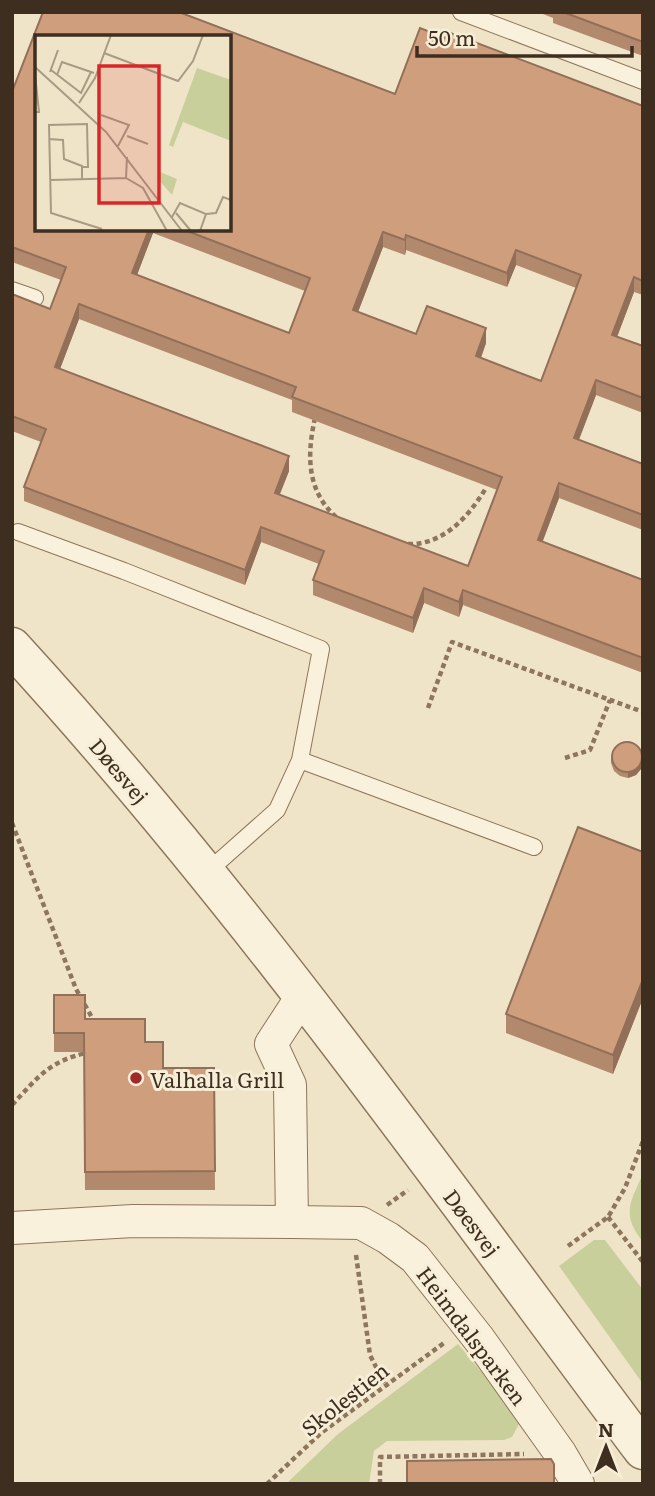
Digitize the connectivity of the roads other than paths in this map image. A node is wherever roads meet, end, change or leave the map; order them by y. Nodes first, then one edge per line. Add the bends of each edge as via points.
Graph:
1 (461, 12) edge
2 (643, 81) edge
3 (12, 290) edge
4 (35, 298) dead end
5 (18, 532) dead end
6 (12, 647) edge
7 (300, 760) junction
8 (534, 847) dead end
9 (206, 873) junction
10 (303, 995) junction
11 (292, 1222) junction
12 (12, 1228) edge
13 (643, 1450) edge
14 (578, 1484) edge

1 - 2 lane
3 - 4 lane
5 - 7 lane via 321,649
6 - 9 street, Døesvej
7 - 8 lane
7 - 9 lane via 277,810
9 - 10 street, Døesvej
10 - 11 street via 271,1044 290,1086
10 - 13 street, Døesvej
11 - 12 street via 133,1221
11 - 14 street, Heimdalsparken via 361,1223 415,1258 480,1339

